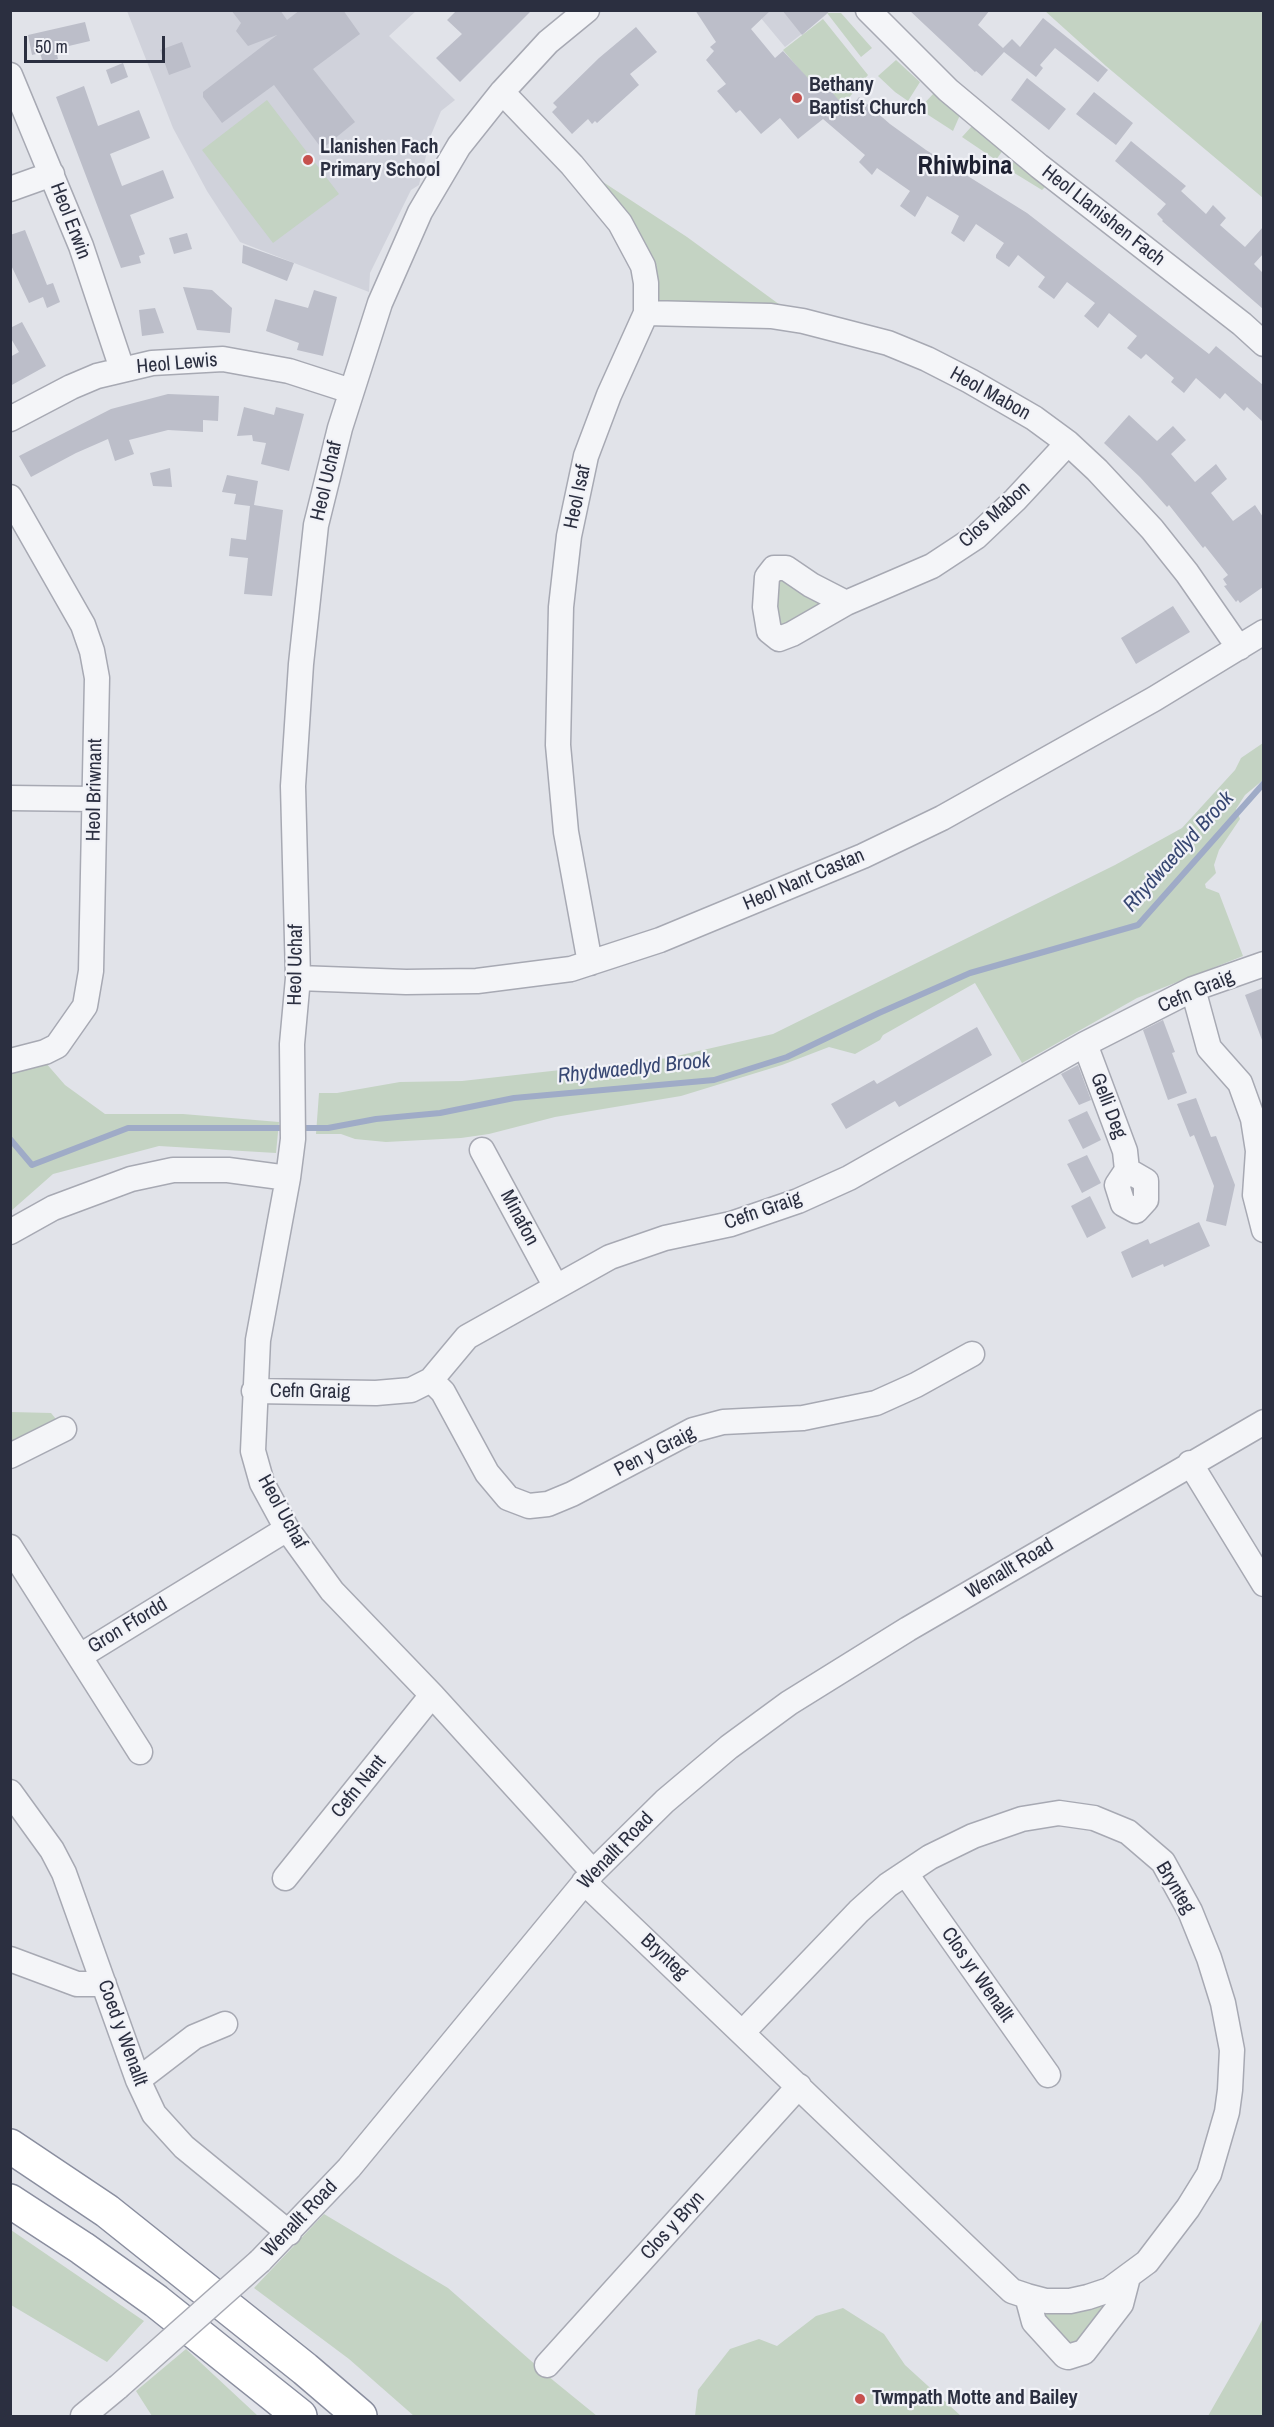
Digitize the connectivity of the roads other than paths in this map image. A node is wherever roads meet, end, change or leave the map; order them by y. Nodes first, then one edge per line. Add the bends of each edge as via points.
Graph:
1 (587, 10) edge
2 (868, 10) edge
3 (10, 75) edge
4 (502, 92) junction
5 (52, 174) junction
6 (10, 189) edge
7 (646, 313) junction
8 (1263, 344) edge
9 (122, 369) junction
10 (351, 391) junction
11 (10, 419) edge
12 (1068, 443) junction
13 (10, 497) edge
14 (846, 603) dead end
15 (1263, 632) edge
16 (1239, 648) junction
17 (10, 798) edge
18 (94, 799) junction
19 (590, 963) junction
20 (1263, 964) edge
21 (298, 978) junction
22 (1193, 989) junction
23 (1085, 1044) junction
24 (10, 1061) edge
25 (482, 1150) dead end
26 (1127, 1170) dead end
27 (288, 1178) junction
28 (1263, 1230) edge
29 (10, 1232) edge
30 (556, 1287) junction
31 (972, 1354) dead end
32 (431, 1380) junction
33 (254, 1391) junction
34 (1263, 1422) edge
35 (64, 1429) dead end
36 (10, 1456) edge
37 (1190, 1463) junction
38 (287, 1529) junction
39 (10, 1547) edge
40 (1263, 1584) edge
41 (80, 1656) junction
42 (432, 1695) junction
43 (140, 1752) dead end
44 (11, 1793) edge
45 (906, 1874) junction
46 (589, 1877) junction
47 (285, 1878) dead end
48 (10, 1959) edge
49 (104, 1984) junction
50 (225, 2024) dead end
51 (743, 2032) junction
52 (1048, 2075) dead end
53 (138, 2080) junction
54 (799, 2086) junction
55 (10, 2146) edge
56 (10, 2201) edge
57 (289, 2233) junction
58 (1128, 2277) junction
59 (1027, 2296) junction
60 (548, 2365) dead end
61 (83, 2416) edge
62 (300, 2416) edge
63 (360, 2416) edge

1 - 4 street, Heol Uchaf via 548,42
2 - 8 street, Heol Llanishen Fach via 948,90
3 - 5 street, Heol Erwin
4 - 7 street, Heol Isaf via 573,165 620,223 643,266
4 - 10 street, Heol Uchaf via 459,146 420,212 380,303
5 - 6 street
5 - 9 street, Heol Erwin
7 - 12 street, Heol Mabon via 771,316 888,344 970,381 1034,417
7 - 19 street, Heol Isaf via 586,456 569,536 561,607 558,744 566,832
9 - 10 street, Heol Lewis via 152,363 223,359 289,371
9 - 11 street, Heol Lewis via 71,387
10 - 21 street, Heol Uchaf via 316,525 301,664 293,786
12 - 14 street, Clos Mabon via 976,537 932,566
12 - 16 street, Heol Mabon via 1152,529
13 - 18 street, Heol Briwnant via 83,625 92,651 97,678
15 - 16 street, Heol Nant Castan
16 - 19 street, Heol Nant Castan via 942,819 736,909
17 - 18 street
18 - 24 street, Heol Briwnant via 91,971 85,1006 57,1046
19 - 21 street, Heol Nant Castan via 477,981
20 - 22 street, Cefn Graig
21 - 27 street, Heol Uchaf
22 - 23 street, Cefn Graig
22 - 28 street via 1209,1048 1240,1083 1253,1119 1258,1152 1255,1195
23 - 26 street, Gelli Deg via 1125,1151
23 - 30 street, Cefn Graig via 849,1178 731,1224 665,1238 610,1257
25 - 30 street, Minafon
27 - 29 street via 228,1170 173,1170 131,1179 53,1208
27 - 33 street, Heol Uchaf via 258,1340
30 - 32 street, Cefn Graig via 467,1337
31 - 32 street, Pen y Graig via 876,1403 803,1418 723,1422 693,1430 572,1494 548,1504 529,1506 508,1498 487,1473 443,1392
32 - 33 street, Cefn Graig via 411,1390 376,1393
33 - 38 street, Heol Uchaf via 253,1451 262,1483
34 - 37 street, Wenallt Road
35 - 36 street
37 - 40 street
37 - 46 street, Wenallt Road via 789,1703 665,1801
38 - 41 street, Gron Ffordd
38 - 42 street, Heol Uchaf via 332,1591
39 - 41 street, Gron Ffordd
41 - 43 street
42 - 46 street, Heol Uchaf
42 - 47 street, Cefn Nant
44 - 49 street, Coed y Wenallt via 64,1873
45 - 51 street, Brynteg via 859,1911
45 - 52 street, Clos yr Wenallt
45 - 58 street, Brynteg via 973,1836 1022,1819 1059,1813 1094,1818 1128,1832 1163,1862 1179,1891 1209,1958 1223,2003 1232,2050 1230,2090 1209,2174 1148,2262
46 - 51 street, Brynteg
46 - 57 street, Wenallt Road via 350,2168
48 - 49 street via 77,1984
49 - 53 street, Coed y Wenallt
50 - 53 street via 194,2037
51 - 54 street, Brynteg
53 - 57 street, Coed y Wenallt via 166,2129
54 - 59 street, Brynteg via 1012,2291
54 - 60 street, Clos y Bryn
55 - 63 highway via 107,2211
56 - 62 highway via 156,2301
57 - 61 street, Wenallt Road, bridge
58 - 59 street, Brynteg via 1109,2289 1070,2301
58 - 59 street via 1121,2304 1084,2352 1068,2357 1034,2322

